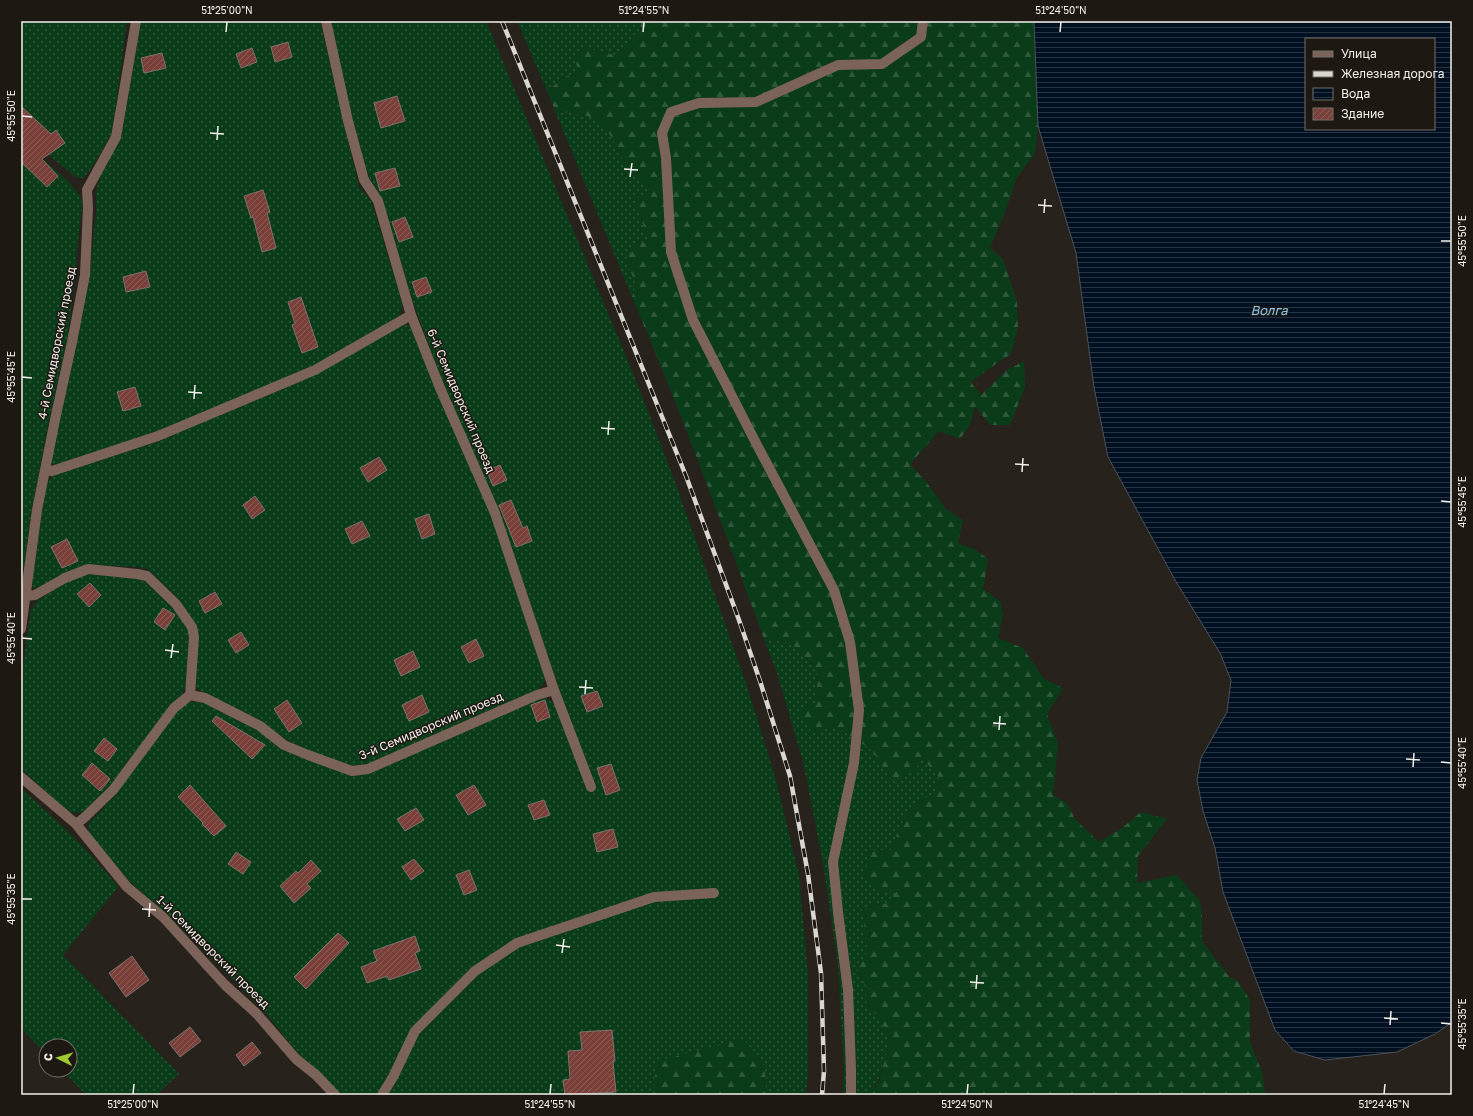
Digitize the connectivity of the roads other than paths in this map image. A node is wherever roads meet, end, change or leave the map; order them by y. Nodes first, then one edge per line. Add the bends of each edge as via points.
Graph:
1 (136, 21) edge
2 (326, 21) edge
3 (922, 21) edge
4 (411, 315) junction
5 (45, 470) junction
6 (25, 596) junction
7 (21, 629) edge
8 (554, 690) junction
9 (190, 695) junction
10 (21, 777) edge
11 (591, 786) dead end
12 (76, 824) junction
13 (714, 893) dead end
14 (335, 1095) edge
15 (382, 1095) edge
16 (850, 1095) edge

1 - 5 street, 4-й Семидворский проезд via 116,137 87,190 85,275
2 - 4 street, 6-й Семидворский проезд via 364,180 378,201
3 - 16 street via 920,37 882,64 838,65 756,102 699,103 671,112 662,133 666,158 671,252 693,320 834,590 850,642 859,710 854,763 833,862 848,990
4 - 5 street via 315,370 158,436 52,471
4 - 8 street, 6-й Семидворский проезд via 495,513
5 - 6 street, 4-й Семидворский проезд
6 - 7 street, 4-й Семидворский проезд
6 - 9 street via 35,595 65,578 88,569 147,576 176,604 192,627 194,637
8 - 9 street, 3-й Семидворский проезд via 368,769 352,771 284,745 260,726 205,698
8 - 11 street, 6-й Семидворский проезд
9 - 12 street via 174,708 113,790
10 - 12 street, 1-й Семидворский проезд
12 - 14 street, 1-й Семидворский проезд via 126,887 163,917 225,985 256,1013 296,1059
13 - 15 street via 654,897 517,943 475,971 415,1031

